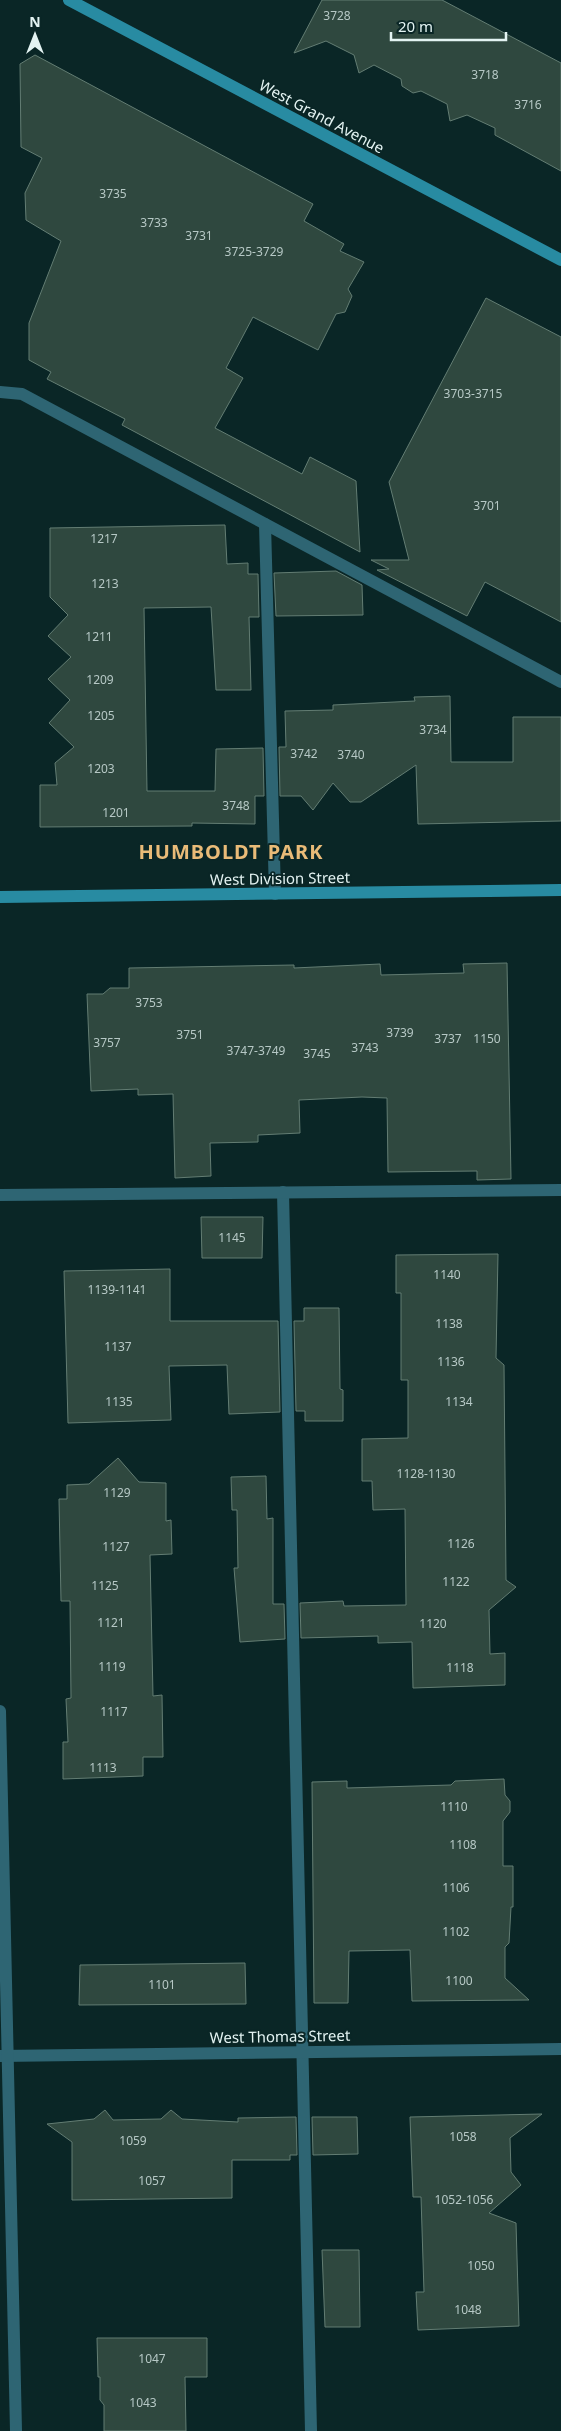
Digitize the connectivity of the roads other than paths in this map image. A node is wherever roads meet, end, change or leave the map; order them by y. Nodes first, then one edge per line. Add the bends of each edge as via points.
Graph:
1 (69, 0) edge
2 (561, 260) edge
3 (0, 392) edge
4 (265, 524) junction
5 (561, 682) edge
6 (561, 890) edge
7 (275, 894) junction
8 (0, 897) edge
9 (561, 1190) edge
10 (283, 1192) junction
11 (0, 1195) edge
12 (0, 1711) edge
13 (561, 2049) edge
14 (301, 2052) junction
15 (4, 2056) edge
16 (16, 2431) edge
17 (311, 2431) edge

1 - 2 main road, West Grand Avenue
3 - 4 street via 22,394
4 - 5 street
4 - 7 street
6 - 7 main road, West Division Street
7 - 8 main road, West Division Street
9 - 10 street
10 - 11 street
10 - 14 street
12 - 15 street
13 - 14 street, West Thomas Street
14 - 15 street, West Thomas Street
14 - 17 street
15 - 16 street

